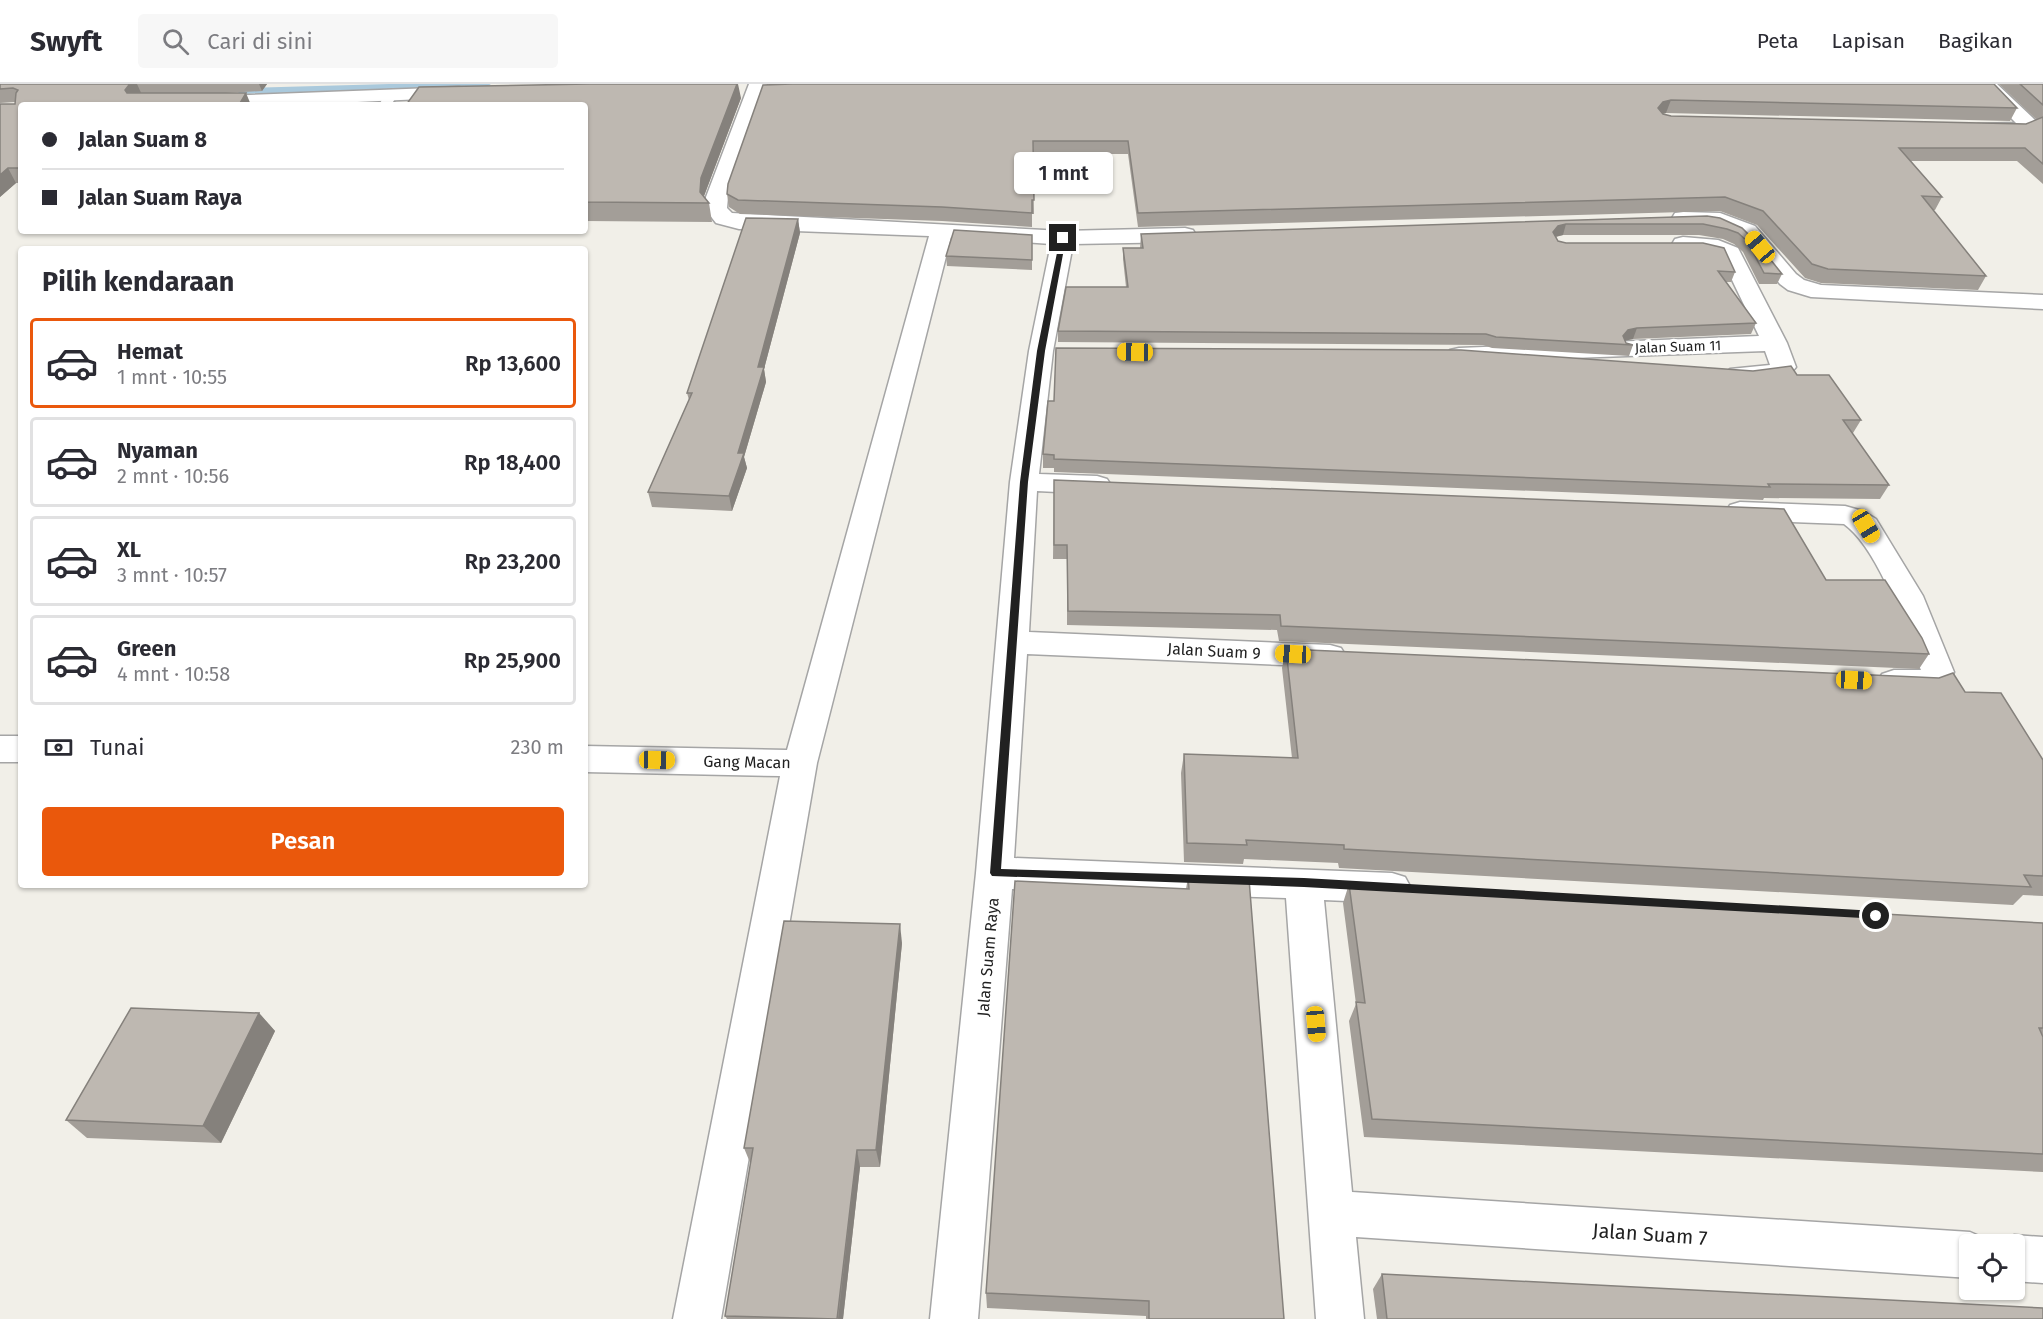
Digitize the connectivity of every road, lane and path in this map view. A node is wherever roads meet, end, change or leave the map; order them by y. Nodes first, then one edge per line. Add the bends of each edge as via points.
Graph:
1 (1986, 84) edge
2 (756, 87) edge
3 (779, 89) edge
4 (731, 90) edge
5 (393, 93) edge
6 (474, 93) edge
7 (206, 102) edge
8 (1972, 128) edge
9 (1657, 219) edge
10 (942, 230) junction
11 (1202, 241) edge
12 (1061, 244) junction
13 (1663, 244) edge
14 (2043, 302) edge
15 (1775, 344) junction
16 (1676, 370) edge
17 (1711, 372) edge
18 (1024, 482) junction
19 (1119, 485) edge
20 (1714, 510) edge
21 (1012, 642) junction
22 (1355, 657) edge
23 (1865, 680) edge
24 (0, 749) edge
25 (18, 749) edge
26 (588, 759) edge
27 (800, 763) junction
28 (996, 873) junction
29 (1304, 883) junction
30 (1424, 890) edge
31 (1331, 1214) junction
32 (1959, 1254) edge
33 (2025, 1259) edge
34 (2043, 1260) edge
35 (697, 1319) edge
36 (954, 1319) edge
37 (1340, 1319) edge

1 - 8 street via 2028,124 2019,129
2 - 3 street
2 - 4 street
2 - 10 street via 717,197 716,209 724,218 739,222
5 - 6 street
5 - 7 street
9 - 14 street via 1703,218 1733,223 1747,231 1788,279 1819,292
10 - 12 street
10 - 27 street
11 - 12 street
12 - 18 street, Jalan Suam Raya via 1053,351
13 - 15 street via 1699,244 1730,253
15 - 16 street, Jalan Suam 11 via 1450,355
15 - 17 street via 1784,367 1780,370 1747,374
18 - 19 street
18 - 21 street, Jalan Suam Raya
20 - 23 street via 1853,517 1866,526 1908,596 1938,672 1936,679 1924,683
21 - 22 street, Jalan Suam 9
21 - 28 street, Jalan Suam Raya
24 - 25 street
26 - 27 street, Gang Macan
27 - 35 street
28 - 29 street
28 - 36 street, Jalan Suam Raya
29 - 30 street
29 - 31 street
31 - 32 street, Jalan Suam 7
31 - 37 street
33 - 34 street

